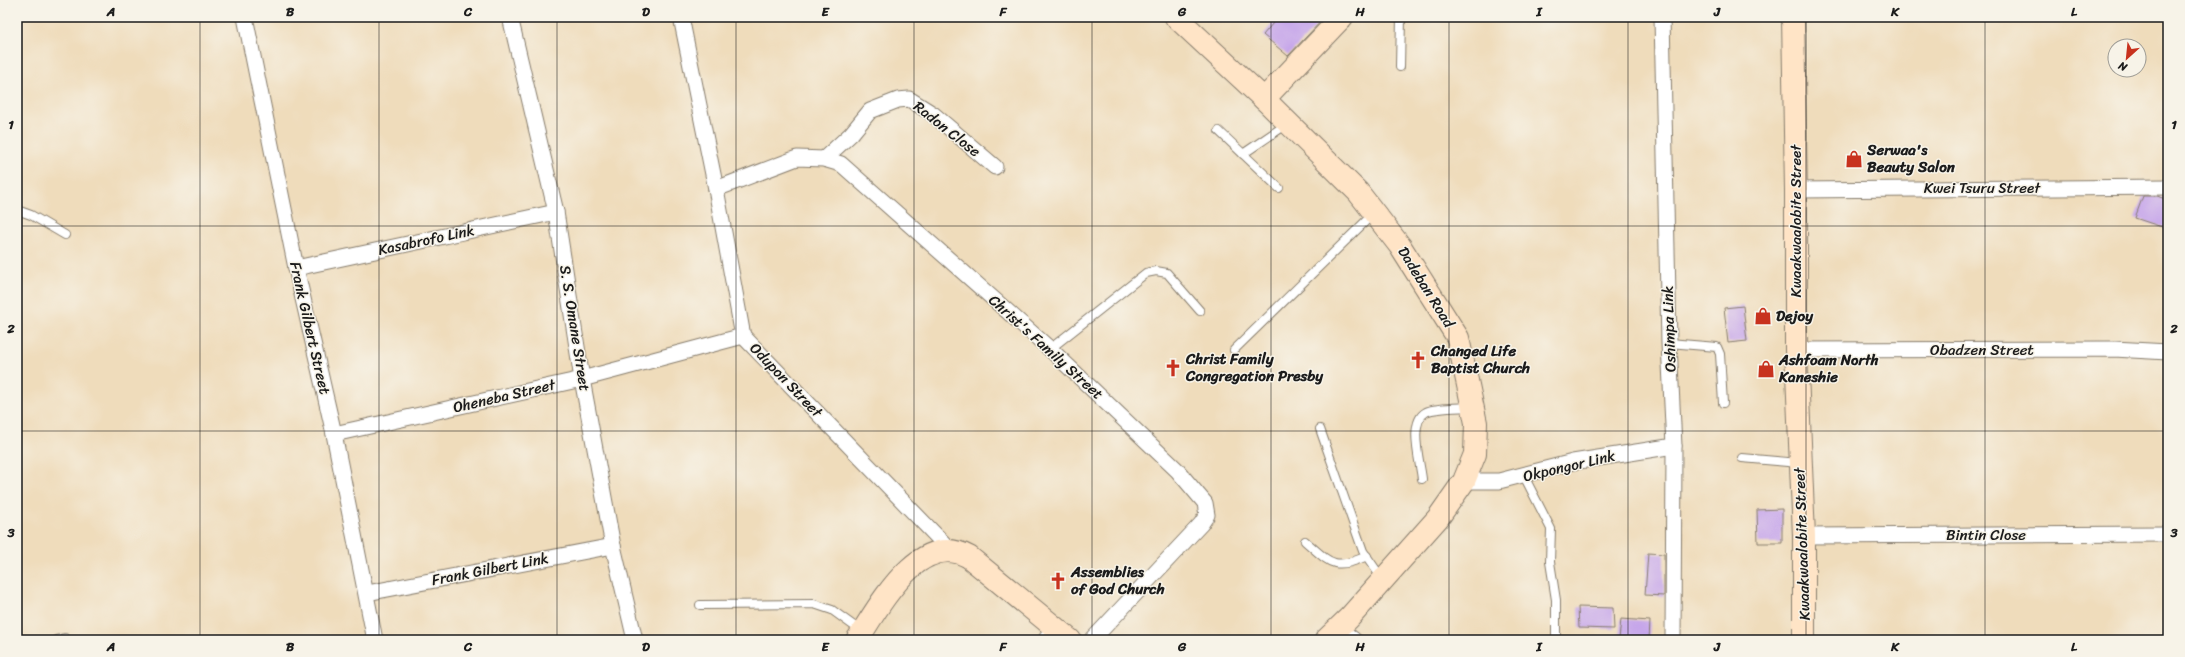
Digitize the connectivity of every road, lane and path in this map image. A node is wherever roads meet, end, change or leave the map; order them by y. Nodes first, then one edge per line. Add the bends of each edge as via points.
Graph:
1 (245, 17) edge
2 (510, 17) edge
3 (681, 17) edge
4 (1176, 17) edge
5 (1342, 17) edge
6 (1401, 17) edge
7 (1662, 17) edge
8 (1793, 17) edge
9 (1400, 67) dead end
10 (1264, 99) junction
11 (1287, 124) junction
12 (1219, 131) dead end
13 (1243, 154) junction
14 (824, 159) junction
15 (995, 167) dead end
16 (2168, 187) edge
17 (1279, 188) dead end
18 (716, 189) junction
19 (1796, 190) junction
20 (17, 210) edge
21 (556, 212) junction
22 (1374, 213) junction
23 (65, 235) dead end
24 (296, 268) junction
25 (1200, 311) dead end
26 (743, 336) junction
27 (1669, 343) junction
28 (1050, 349) junction
29 (1234, 350) dead end
30 (1796, 350) junction
31 (2168, 352) edge
32 (582, 379) junction
33 (1723, 403) dead end
34 (1473, 406) junction
35 (1320, 428) dead end
36 (334, 434) junction
37 (1674, 446) junction
38 (1742, 458) dead end
39 (1799, 463) junction
40 (1524, 476) junction
41 (1422, 479) dead end
42 (1464, 481) junction
43 (2168, 534) edge
44 (1804, 536) junction
45 (1305, 541) dead end
46 (613, 546) junction
47 (950, 550) junction
48 (1367, 556) junction
49 (1383, 580) junction
50 (367, 593) junction
51 (700, 605) dead end
52 (1050, 633) edge
53 (859, 636) edge
54 (1339, 636) edge
55 (65, 638) dead end
56 (56, 640) edge
57 (375, 640) edge
58 (634, 640) edge
59 (1070, 640) edge
60 (1092, 640) edge
61 (1556, 640) edge
62 (1673, 640) edge
63 (1804, 640) edge

1 - 24 street, Frank Gilbert Street
2 - 21 street, S. S. Omane Street
3 - 18 street, Odupon Street
4 - 10 street, Dadeban Road
5 - 10 street
6 - 9 lane
7 - 27 street, Oshimpa Link
8 - 19 street, Kwaakwaalobite Street
10 - 11 street, Dadeban Road
11 - 13 lane
11 - 22 street, Dadeban Road via 1358,192
12 - 13 lane
13 - 17 lane
14 - 15 street, Radon Close via 851,134 870,111 898,100 909,99 933,114
14 - 18 street, Christ's Family Street via 797,158
14 - 28 street, Christ's Family Street via 841,164
16 - 19 street, Kwei Tsuru Street
18 - 26 street, Odupon Street
19 - 30 street, Kwaakwaalobite Street
20 - 23 lane via 31,215
21 - 24 street, Kasabrofo Link
21 - 32 street, S. S. Omane Street
22 - 29 lane
22 - 34 street, Dadeban Road via 1400,246 1458,338
24 - 36 street, Frank Gilbert Street
25 - 28 lane via 1167,274 1156,271 1146,273
26 - 32 street, Oheneba Street
26 - 47 street, Odupon Street
27 - 33 lane via 1717,347 1720,354
27 - 37 street, Oshimpa Link
28 - 60 street, Christ's Family Street via 1177,470 1205,503 1207,515
30 - 31 street, Obadzen Street via 2114,349
30 - 39 street, Kwaakwaalobite Street
32 - 36 street, Oheneba Street
32 - 46 street, S. S. Omane Street
34 - 41 lane via 1427,412 1419,418 1415,429
34 - 42 street, Dadeban Road via 1476,423 1475,454
35 - 48 lane via 1363,551
36 - 50 street, Frank Gilbert Street
37 - 40 street, Okpongor Link via 1573,462
37 - 62 street, Oshimpa Link
38 - 39 lane
39 - 44 street, Kwaakwaalobite Street
40 - 42 street, Okpongor Link via 1499,481
40 - 61 lane via 1551,529 1550,562 1556,600
42 - 49 street, Dadeban Road via 1438,518
43 - 44 street, Bintin Close
44 - 63 street, Kwaakwaalobite Street
45 - 48 lane via 1326,560 1336,564 1349,564
46 - 50 street, Frank Gilbert Link
46 - 58 street, S. S. Omane Street
47 - 52 street, Odupon Street via 968,557
47 - 53 street via 920,560 909,569 886,596
48 - 49 lane
49 - 54 street, Dadeban Road
50 - 57 street, Frank Gilbert Street
51 - 53 lane via 814,604 832,610
52 - 59 street, Odupon Street
55 - 56 lane

